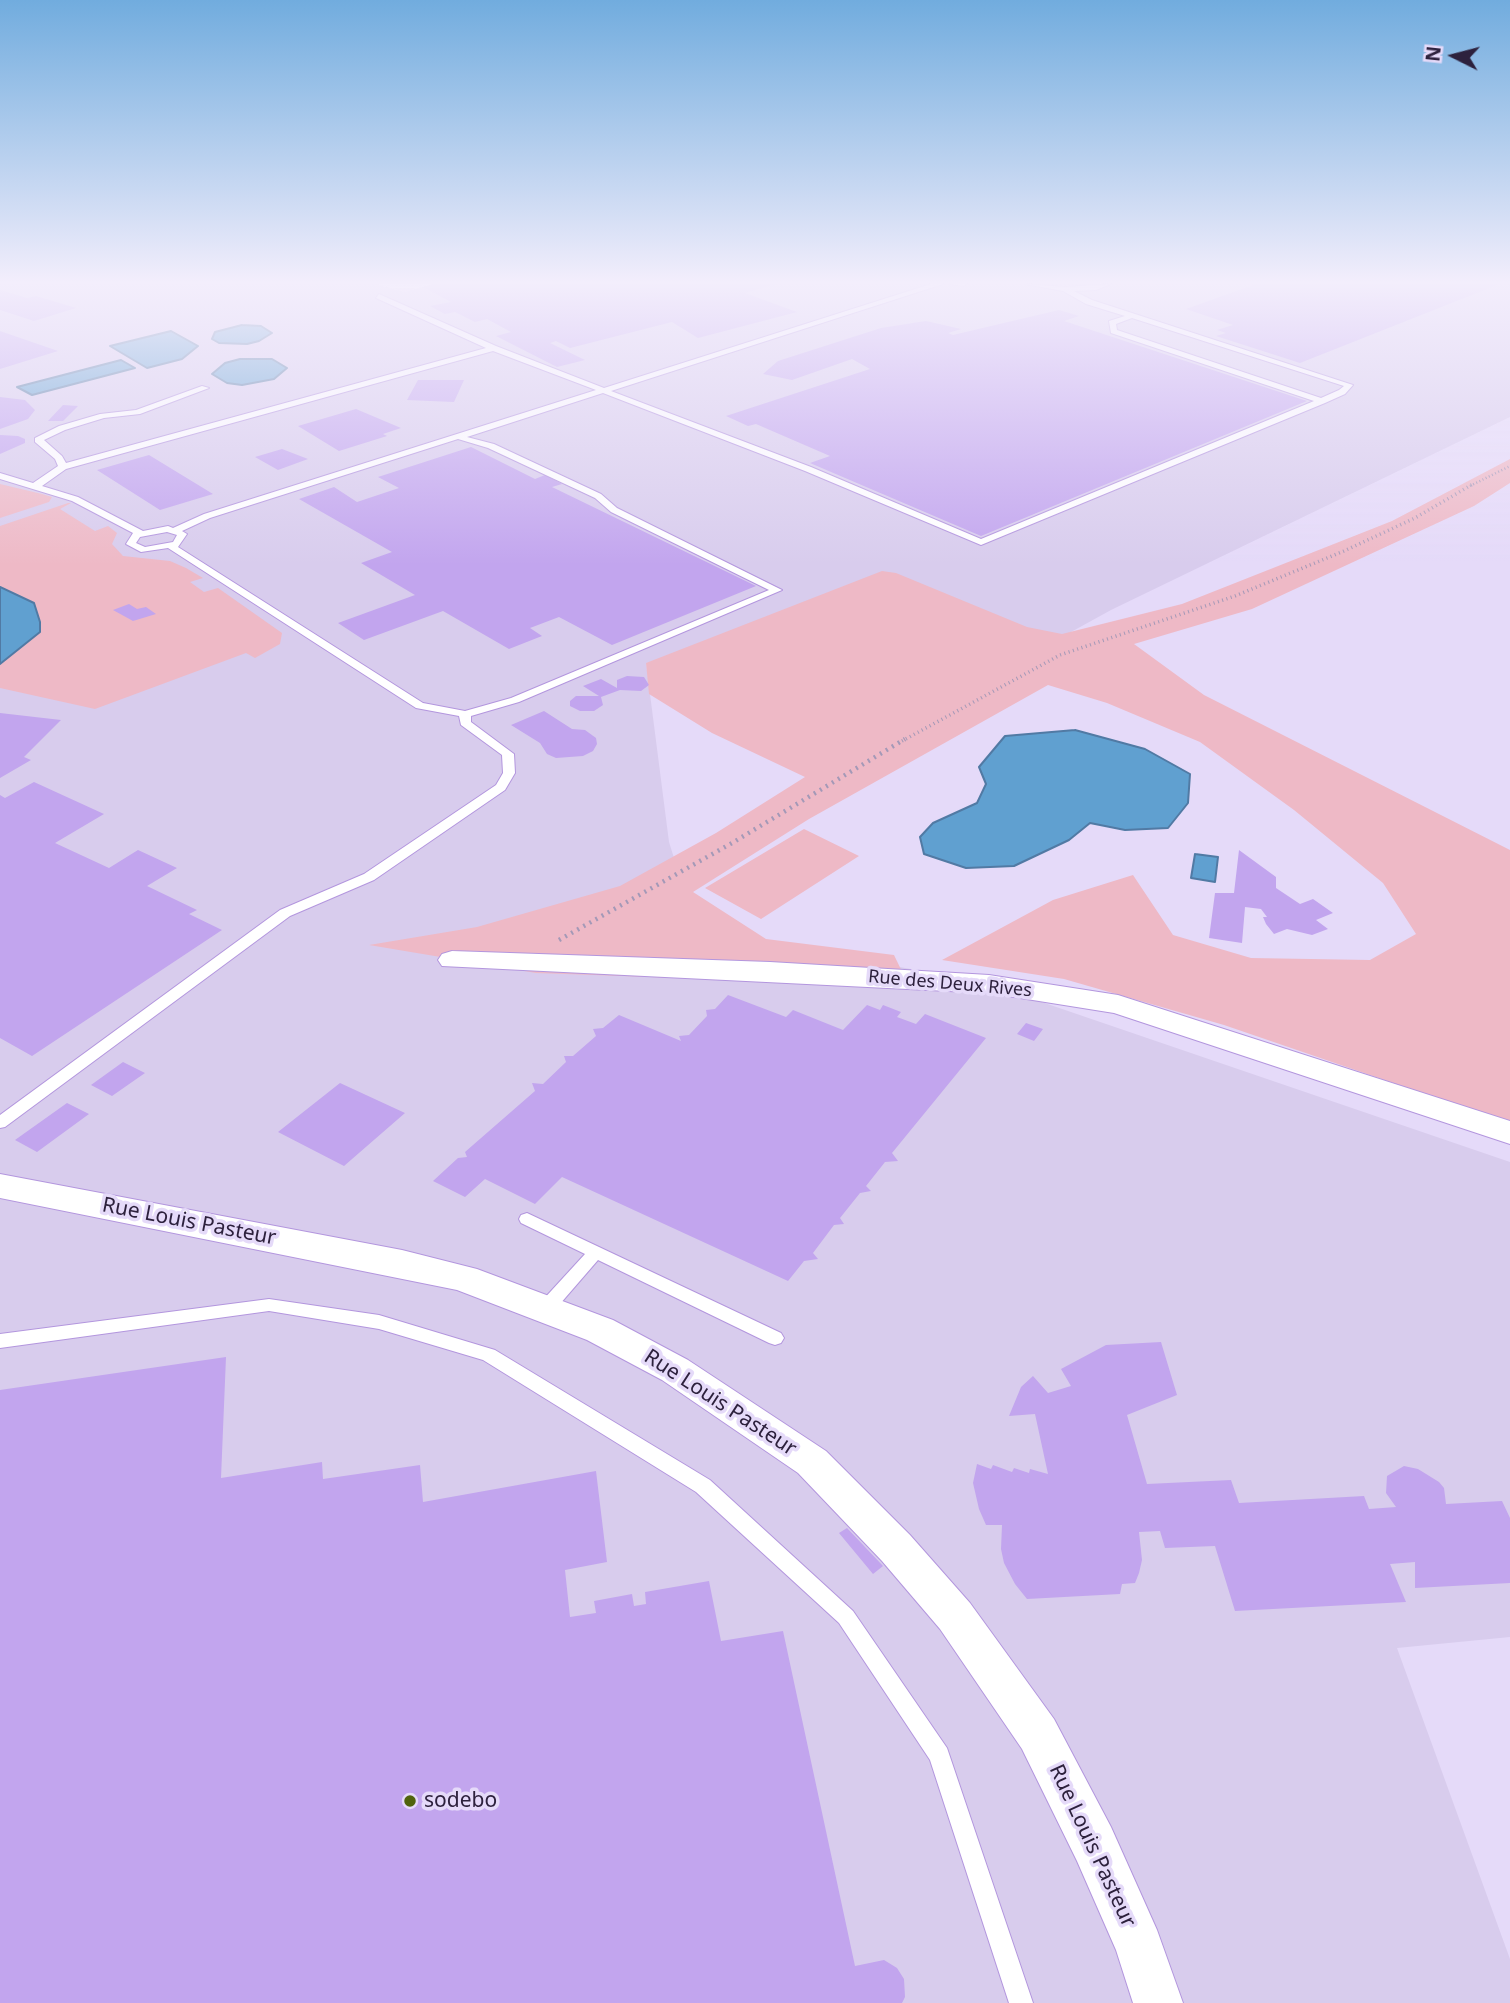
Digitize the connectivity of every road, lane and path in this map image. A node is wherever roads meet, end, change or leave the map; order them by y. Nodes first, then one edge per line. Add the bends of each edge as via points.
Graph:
1 (386, 377) edge
2 (568, 377) edge
3 (645, 377) edge
4 (1252, 377) edge
5 (1325, 377) edge
6 (205, 388) dead end
7 (602, 391) junction
8 (1322, 401) junction
9 (459, 437) junction
10 (1510, 466) edge
11 (63, 467) junction
12 (0, 476) edge
13 (34, 487) junction
14 (175, 530) junction
15 (140, 533) junction
16 (171, 546) junction
17 (465, 713) junction
18 (452, 960) dead end
19 (536, 963) junction
20 (0, 1123) edge
21 (1510, 1133) edge
22 (0, 1186) edge
23 (527, 1219) dead end
24 (596, 1252) junction
25 (547, 1307) junction
26 (775, 1338) dead end
27 (0, 1341) edge
28 (1021, 2003) edge
29 (1158, 2003) edge

1 - 11 lane
2 - 7 lane
3 - 7 lane
4 - 8 lane
5 - 8 lane via 1349,385
6 - 11 lane via 137,412 62,428 37,440
7 - 8 lane via 808,469 981,542
7 - 9 lane
9 - 14 lane
9 - 17 lane via 491,446 598,496 614,510 777,590 515,700
10 - 19 path via 1344,551 1235,596 1060,654 947,714 559,940
11 - 13 lane
12 - 13 lane
13 - 15 lane via 75,499
14 - 15 lane
14 - 16 lane via 182,539
15 - 16 lane via 131,539 135,548
16 - 17 lane via 421,706
17 - 20 lane via 466,723 508,754 509,773 501,787 369,877 285,913
18 - 19 street, Rue des Deux Rives
19 - 21 street, Rue des Deux Rives via 989,984 1118,1004
22 - 25 street, Rue Louis Pasteur via 402,1263 464,1278
23 - 24 lane
24 - 25 lane
24 - 26 lane
25 - 29 street, Rue Louis Pasteur via 675,1370 812,1462 896,1548 955,1616 1038,1734 1140,1947
27 - 28 lane via 270,1305 379,1322 489,1355 703,1486 846,1617 939,1755

